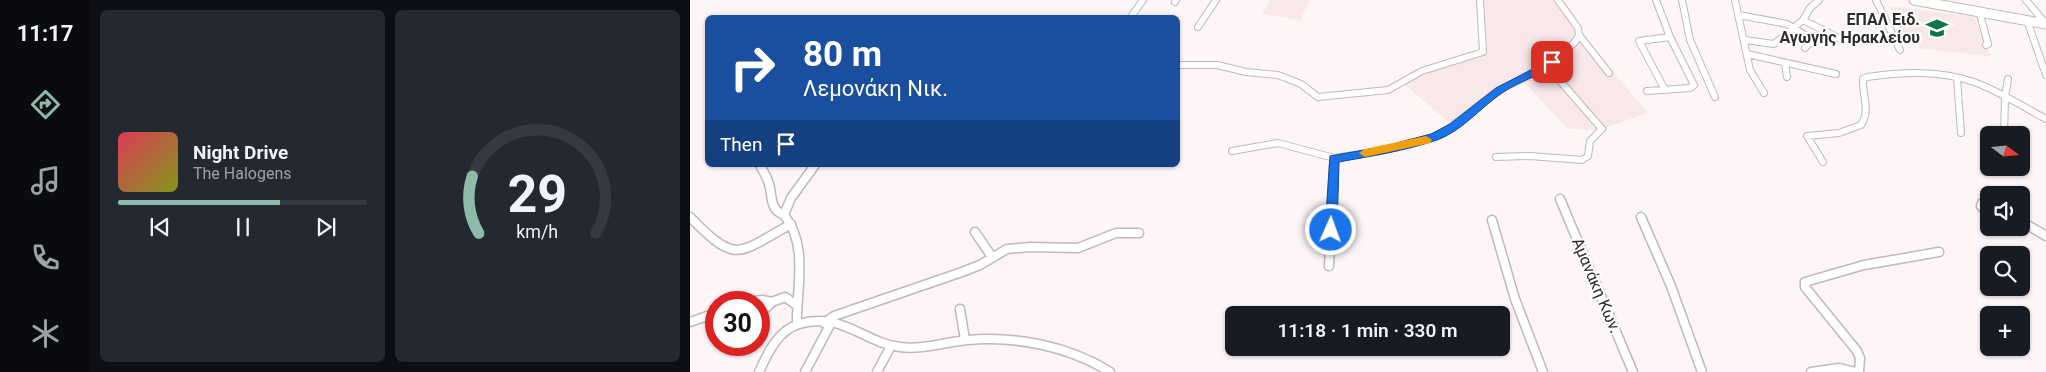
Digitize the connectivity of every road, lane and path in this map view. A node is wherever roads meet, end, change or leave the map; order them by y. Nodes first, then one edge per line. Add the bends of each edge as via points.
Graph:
1 (1143, 0) edge
2 (1216, 0) edge
3 (1480, 0) edge
4 (1558, 0) edge
5 (1656, 0) edge
6 (1682, 0) edge
7 (1735, 0) edge
8 (1819, 0) edge
9 (1876, 0) edge
10 (1914, 0) edge
11 (2026, 0) edge
12 (1961, 4) edge
13 (1979, 11) junction
14 (1133, 15) edge
15 (1739, 15) junction
16 (1803, 20) junction
17 (2027, 20) junction
18 (2046, 24) edge
19 (1198, 27) dead end
20 (1794, 28) junction
21 (1579, 35) junction
22 (1670, 37) junction
23 (1840, 39) dead end
24 (1745, 40) junction
25 (1986, 44) dead end
26 (1805, 48) dead end
27 (1900, 50) dead end
28 (1747, 54) junction
29 (1785, 63) junction
30 (1180, 65) edge
31 (1547, 66) junction
32 (1609, 73) dead end
33 (1836, 74) dead end
34 (2046, 75) edge
35 (1787, 77) dead end
36 (1957, 78) junction
37 (2008, 79) dead end
38 (1665, 90) junction
39 (1647, 91) dead end
40 (1764, 93) dead end
41 (1715, 97) dead end
42 (2005, 98) junction
43 (2046, 119) edge
44 (2004, 126) edge
45 (1961, 132) dead end
46 (1232, 151) dead end
47 (1496, 157) dead end
48 (1334, 158) junction
49 (1823, 162) dead end
50 (761, 167) edge
51 (814, 167) edge
52 (1560, 199) dead end
53 (784, 215) junction
54 (690, 217) edge
55 (1641, 217) dead end
56 (1492, 220) dead end
57 (791, 224) junction
58 (2030, 226) edge
59 (975, 232) dead end
60 (1139, 233) dead end
61 (2046, 236) edge
62 (1939, 252) dead end
63 (992, 257) junction
64 (1330, 266) dead end
65 (772, 302) edge
66 (795, 304) junction
67 (960, 309) dead end
68 (705, 317) edge
69 (690, 322) edge
70 (827, 323) junction
71 (796, 325) junction
72 (965, 340) junction
73 (891, 346) junction
74 (759, 372) edge
75 (805, 372) edge
76 (877, 372) edge
77 (1110, 372) edge
78 (1543, 372) edge
79 (1633, 372) edge
80 (1702, 372) edge
81 (1811, 372) edge
82 (1857, 372) edge

1 - 14 street
2 - 19 street
3 - 30 street via 1483,52 1422,72 1378,92 1318,97 1301,84 1278,75 1217,65
4 - 21 street via 1574,20
5 - 22 street
6 - 41 street via 1690,40
7 - 15 street
8 - 16 street
9 - 27 street
10 - 12 street
11 - 18 street
12 - 13 street
13 - 17 street
13 - 25 street via 1987,36
15 - 20 street
15 - 24 street
16 - 20 street
16 - 23 street
17 - 18 street
17 - 34 street
20 - 24 street via 1774,44
20 - 26 street via 1814,41
21 - 31 street
21 - 32 street
22 - 38 street via 1694,85
22 - 38 street via 1639,41
24 - 28 street
28 - 29 street
28 - 40 street via 1750,70
29 - 33 street
29 - 35 street
31 - 47 street via 1602,129 1592,138 1588,156 1579,160
31 - 48 street via 1499,90 1454,126 1434,137 1381,151
36 - 42 street via 1975,82
36 - 45 street
36 - 49 street via 1915,72 1864,78 1868,108 1862,124 1839,133 1807,136
37 - 42 street
38 - 39 street
42 - 43 street
42 - 44 street
46 - 48 street via 1278,143
48 - 64 street
50 - 53 street via 769,184 773,207
51 - 53 street via 791,198
52 - 79 street, Αμανάκη Κων.
53 - 57 street
54 - 57 street via 723,248 732,252 751,247
55 - 80 street
56 - 78 street via 1515,299
57 - 66 street via 798,240
58 - 61 street
59 - 63 street
60 - 63 street via 1116,232 1082,247 1010,248
62 - 82 street via 1864,265 1805,282 1805,287 1856,350 1860,361
63 - 70 street via 962,272 840,314
65 - 66 street via 784,297
66 - 71 street
67 - 72 street
68 - 69 street
70 - 71 street
70 - 73 street via 853,328
70 - 75 street
71 - 74 street via 773,343
72 - 73 street via 922,347
72 - 77 street via 1000,340 1066,351
73 - 76 street
81 - 82 street via 1836,368

